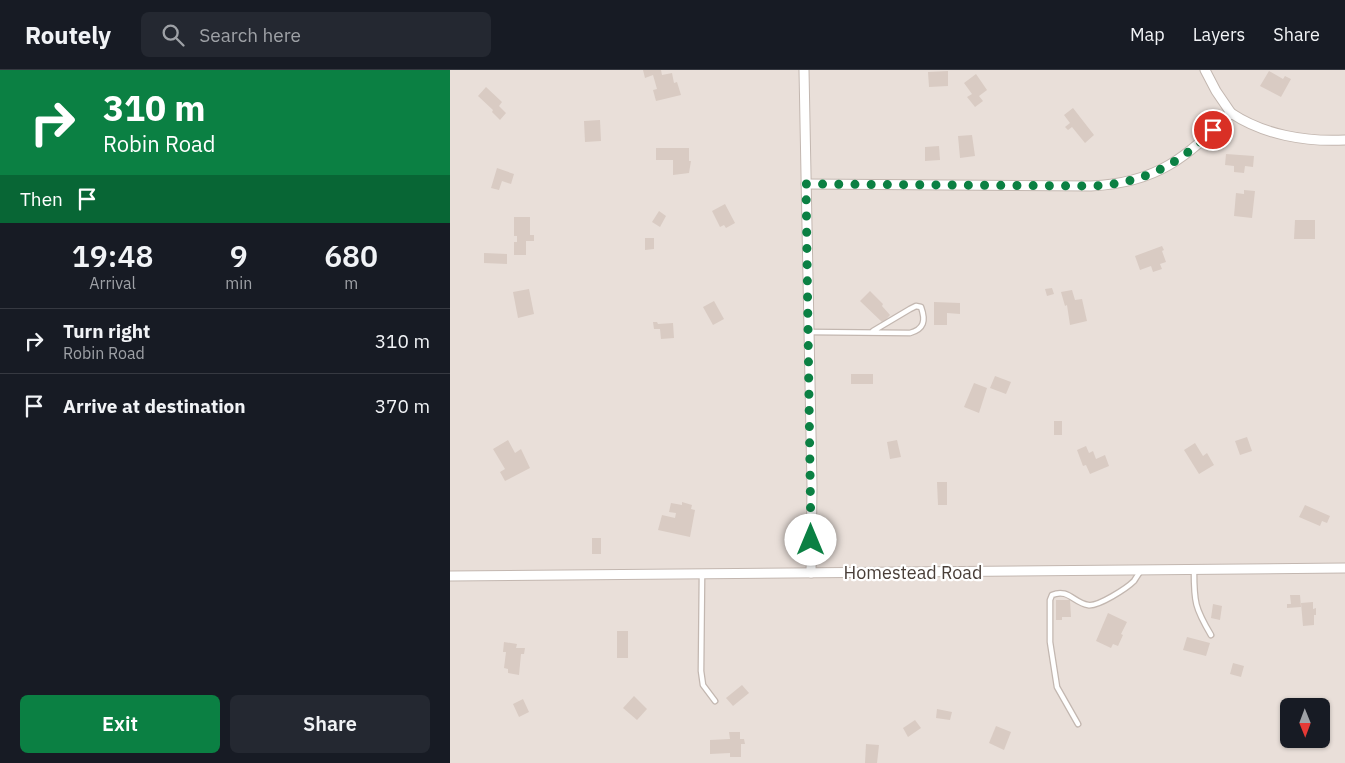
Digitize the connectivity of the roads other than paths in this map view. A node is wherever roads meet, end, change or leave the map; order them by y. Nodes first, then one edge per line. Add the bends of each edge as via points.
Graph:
1 (804, 70) edge
2 (1205, 70) edge
3 (1231, 113) junction
4 (1345, 140) edge
5 (806, 184) junction
6 (873, 331) junction
7 (809, 332) junction
8 (1345, 568) edge
9 (1140, 571) junction
10 (1194, 571) junction
11 (811, 572) junction
12 (702, 574) junction
13 (450, 576) edge
14 (1211, 635) dead end
15 (715, 701) dead end
16 (1078, 724) dead end

1 - 5 street
2 - 3 street
3 - 4 street via 1278,134
3 - 5 street via 1195,148 1174,163 1140,178 1114,184
5 - 7 street
6 - 6 lane via 918,330 924,318 921,307 916,306
6 - 7 lane
7 - 11 street
8 - 10 street, Homestead Road
9 - 10 street, Homestead Road
9 - 11 street, Homestead Road
9 - 16 lane via 1133,582 1096,605 1088,605 1064,593 1052,595 1050,642 1057,687
10 - 14 lane via 1196,608
11 - 12 street, Homestead Road
12 - 13 street, Homestead Road
12 - 15 lane via 701,671 704,685

